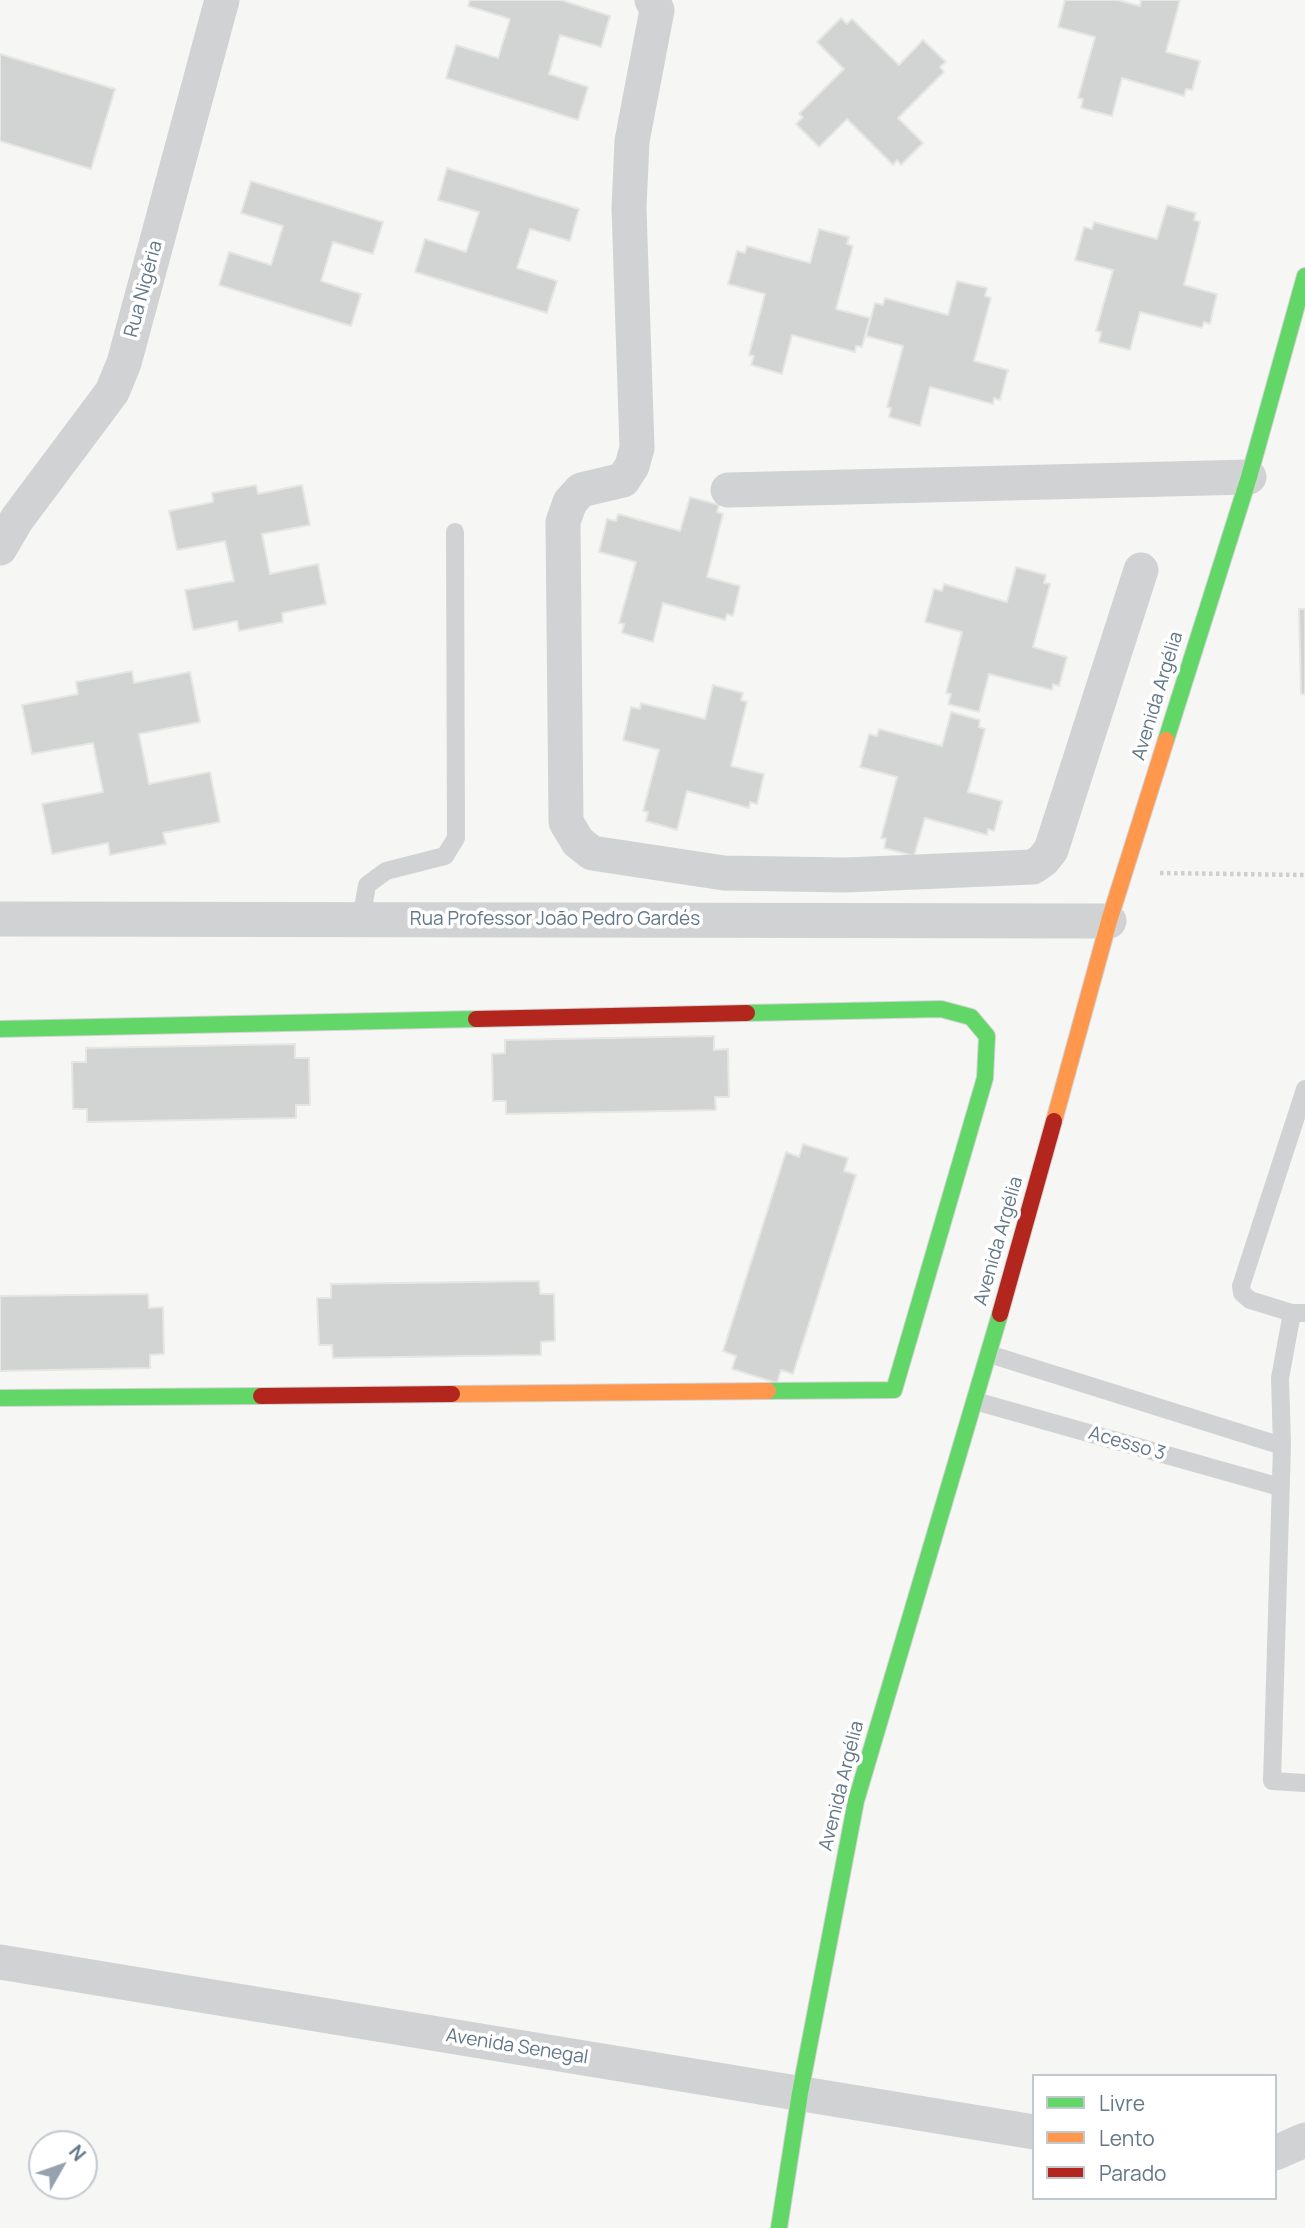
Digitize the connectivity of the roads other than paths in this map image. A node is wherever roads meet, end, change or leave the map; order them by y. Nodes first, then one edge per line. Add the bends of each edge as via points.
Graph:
1 (222, 0) edge
2 (652, 0) edge
3 (1305, 276) edge
4 (1249, 477) junction
5 (728, 490) dead end
6 (455, 532) dead end
7 (0, 548) edge
8 (1141, 570) dead end
9 (0, 919) edge
10 (361, 920) junction
11 (1109, 921) junction
12 (0, 1029) edge
13 (1305, 1089) edge
14 (1298, 1313) edge
15 (989, 1354) junction
16 (0, 1398) edge
17 (975, 1401) junction
18 (1282, 1446) junction
19 (1280, 1487) junction
20 (1305, 1783) edge
21 (0, 1962) edge
22 (800, 2093) junction
23 (1032, 2132) edge
24 (1305, 2140) edge
25 (1277, 2152) edge
26 (779, 2228) edge

1 - 7 street, Rua Nigéria via 120,373 112,392
2 - 8 street via 657,10 632,141 629,208 637,449 622,480 581,490 570,502 563,522 566,822 578,842 592,853 724,873 846,875 1032,867 1051,850
3 - 4 street, Avenida Argélia
4 - 5 street
4 - 11 street, Avenida Argélia
6 - 10 lane via 456,838 444,856 386,871 367,885
9 - 10 street, Rua Professor João Pedro Gardés
10 - 11 street, Rua Professor João Pedro Gardés
11 - 15 street, Avenida Argélia
12 - 16 street via 941,1009 971,1017 987,1036 985,1078 894,1390
13 - 14 lane via 1241,1286 1250,1300
14 - 18 lane via 1280,1378
15 - 17 street, Avenida Argélia
15 - 18 lane
17 - 19 lane, Acesso 3
17 - 22 street, Avenida Argélia via 856,1801
18 - 19 lane
19 - 20 lane via 1272,1781
21 - 22 street, Avenida Senegal
22 - 23 street, Avenida Senegal
22 - 26 street, Avenida Argélia
24 - 25 street

